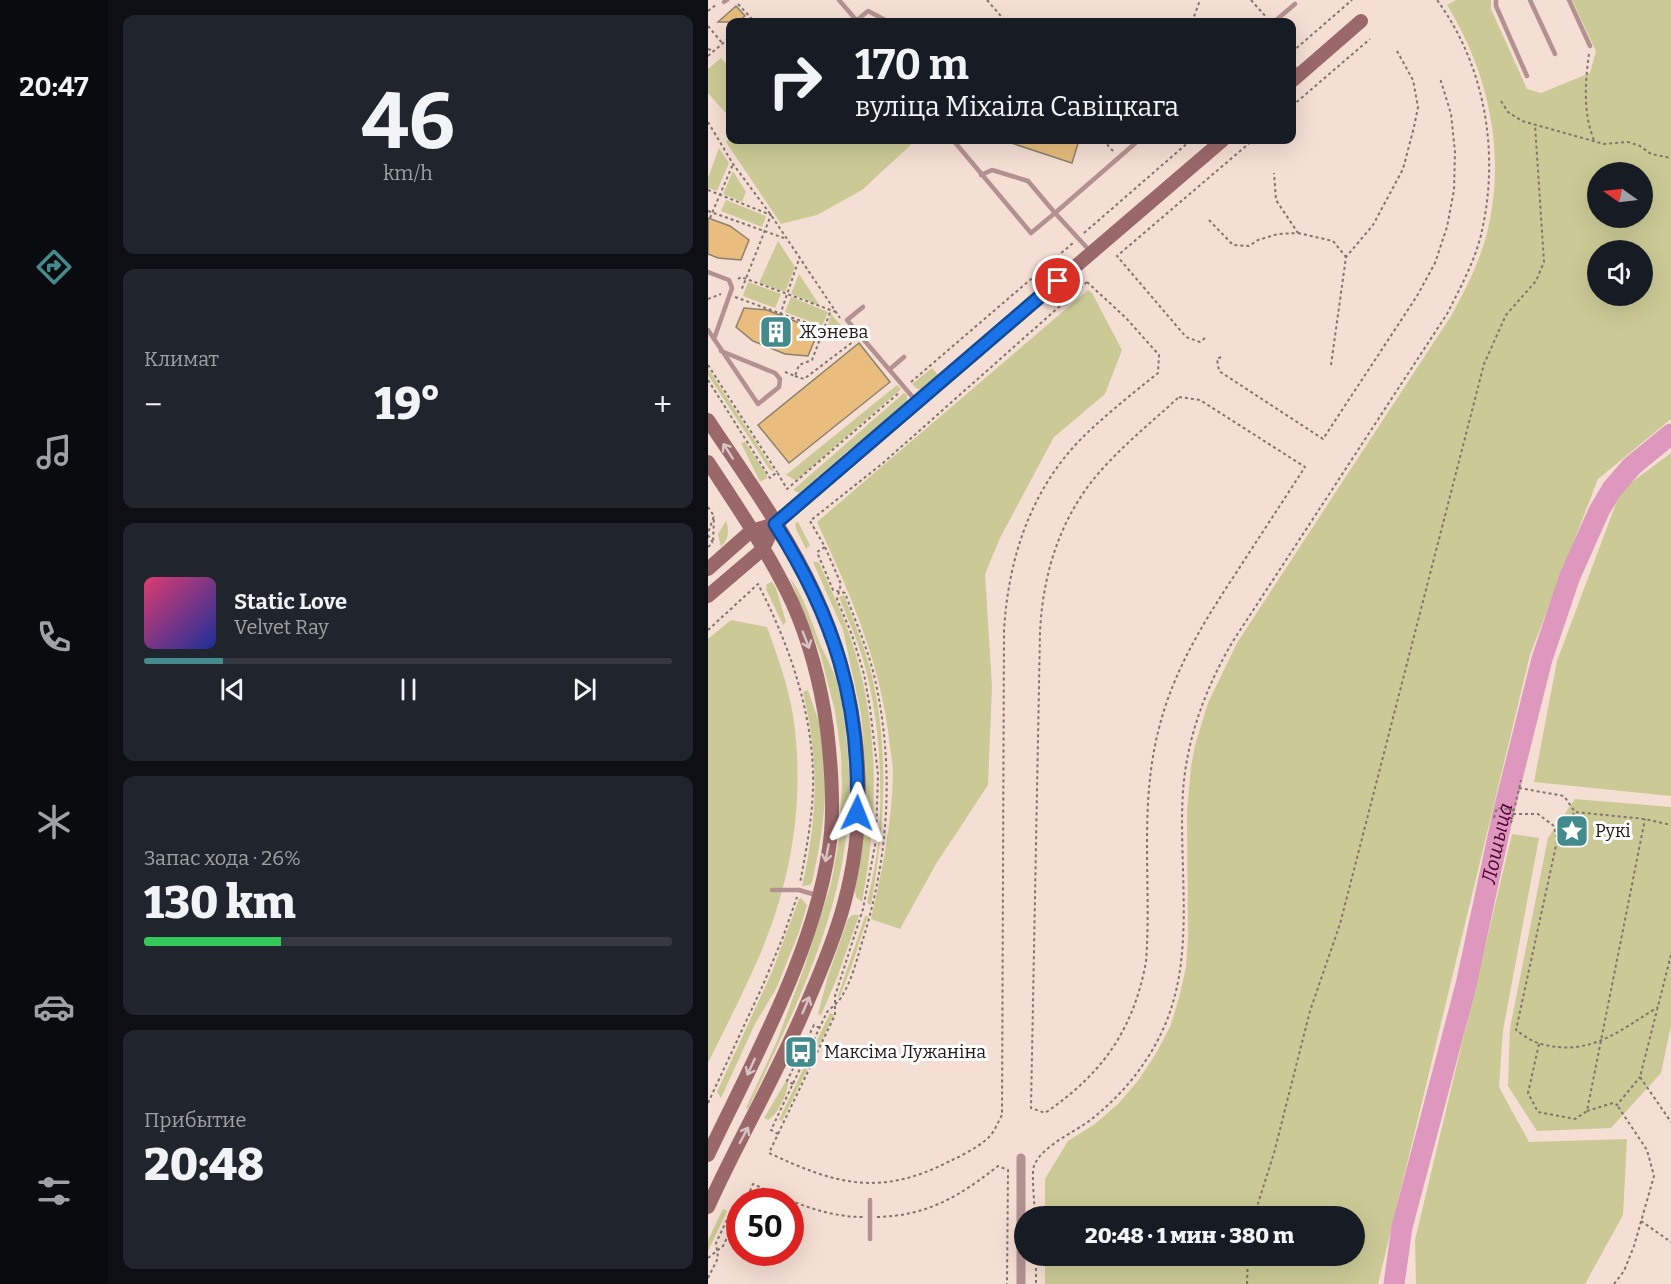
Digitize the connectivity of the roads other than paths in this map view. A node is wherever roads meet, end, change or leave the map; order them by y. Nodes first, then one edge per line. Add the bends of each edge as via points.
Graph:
1 (840, 0) edge
2 (1496, 0) edge
3 (1530, 0) edge
4 (1569, 0) edge
5 (1295, 4) dead end
6 (854, 18) edge
7 (861, 18) edge
8 (881, 18) edge
9 (1277, 18) edge
10 (1361, 21) dead end
11 (1590, 46) road end
12 (1555, 54) dead end
13 (1296, 71) edge
14 (1527, 76) dead end
15 (957, 144) edge
16 (1134, 144) edge
17 (1218, 144) edge
18 (981, 175) junction
19 (1055, 213) junction
20 (1092, 252) junction
21 (708, 272) edge
22 (863, 307) dead end
23 (708, 330) edge
24 (714, 339) junction
25 (722, 351) junction
26 (904, 357) dead end
27 (890, 369) junction
28 (917, 402) junction
29 (708, 420) edge
30 (708, 462) edge
31 (775, 524) junction
32 (751, 531) junction
33 (763, 549) junction
34 (708, 569) edge
35 (708, 596) edge
36 (772, 890) dead end
37 (819, 896) junction
38 (712, 1135) edge
39 (733, 1155) junction
40 (708, 1156) edge
41 (1021, 1158) dead end
42 (870, 1200) dead end
43 (708, 1207) edge
44 (870, 1239) dead end
45 (1021, 1284) edge

1 - 6 lane
2 - 14 lane
3 - 12 lane
4 - 11 lane
5 - 9 lane
7 - 8 lane via 868,11
10 - 13 main road
15 - 18 lane
16 - 19 lane
17 - 20 main road
18 - 19 lane via 992,170 1028,181
18 - 19 lane via 1031,233
19 - 20 lane
20 - 28 main road
21 - 24 lane via 729,280 732,288
22 - 27 lane via 847,320
23 - 24 lane
24 - 25 lane
25 - 25 lane via 775,373 780,379 779,387 758,404
26 - 27 lane
27 - 28 lane
28 - 31 main road
31 -> 29 main road
30 - 32 main road
31 - 32 main road
31 - 33 main road
39 -> 31 main road via 827,953 844,905 856,833 858,771 844,675 815,594
32 - 33 main road
32 - 34 main road
33 - 35 main road
33 -> 37 main road via 810,649 825,713 833,776 831,834
36 - 37 lane via 799,890
37 -> 38 main road via 783,994 750,1068
38 - 39 main road
38 - 40 main road
39 - 40 main road
39 - 43 main road
41 - 45 street
42 - 44 lane

